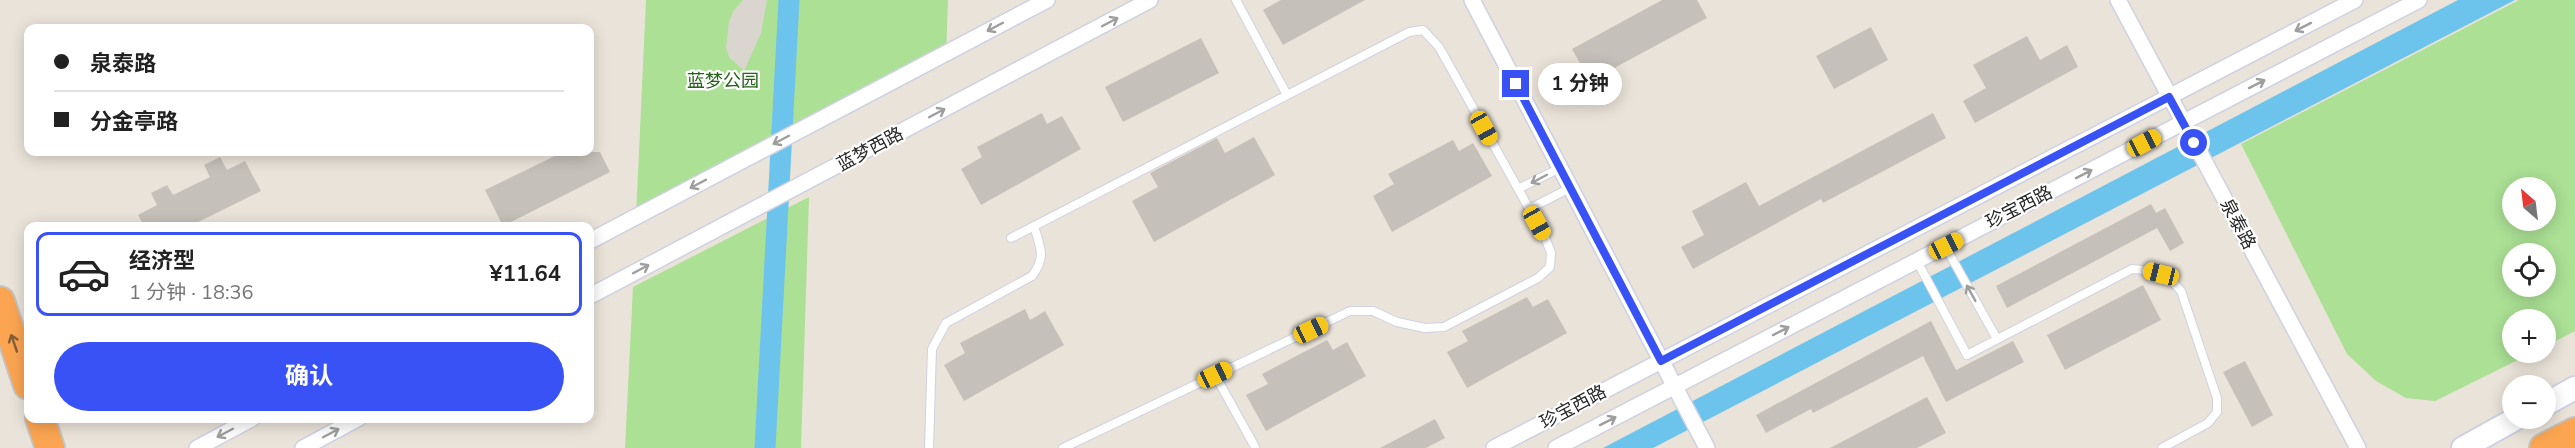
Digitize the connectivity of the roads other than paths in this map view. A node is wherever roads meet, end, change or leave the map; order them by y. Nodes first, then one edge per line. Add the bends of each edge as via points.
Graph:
1 (1047, 0) edge
2 (1150, 0) edge
3 (1236, 0) edge
4 (1472, 0) edge
5 (2118, 0) edge
6 (2355, 0) edge
7 (2419, 0) edge
8 (1287, 95) junction
9 (2169, 97) junction
10 (2183, 122) junction
11 (1560, 168) junction
12 (1570, 188) junction
13 (1518, 189) junction
14 (1529, 209) junction
15 (1034, 226) junction
16 (1011, 238) dead end
17 (594, 239) edge
18 (1946, 246) junction
19 (1917, 261) junction
20 (594, 294) edge
21 (0, 301) edge
22 (1997, 339) junction
23 (1661, 361) junction
24 (24, 373) edge
25 (1215, 375) junction
26 (1675, 386) junction
27 (2575, 390) edge
28 (2556, 399) edge
29 (42, 423) edge
30 (244, 423) edge
31 (350, 423) edge
32 (2502, 426) edge
33 (2575, 432) edge
34 (1255, 447) edge
35 (50, 448) edge
36 (197, 448) edge
37 (303, 448) edge
38 (928, 448) edge
39 (1063, 448) edge
40 (1494, 448) edge
41 (1556, 448) edge
42 (1707, 448) edge
43 (2162, 448) edge
44 (2358, 448) edge
45 (2463, 448) edge
46 (2544, 448) edge

1 -> 17 street
20 -> 2 street, 蓝梦西路
3 - 8 lane
4 - 11 street
5 - 9 street, 泉泰路
6 -> 9 street, 珍宝西路
10 -> 7 street, 珍宝西路
8 - 13 lane via 1409,32 1423,30 1439,47
8 - 15 lane
9 - 10 street, 泉泰路
9 - 23 street, 珍宝西路
18 -> 10 street, 珍宝西路
10 - 44 street, 泉泰路
11 - 12 street
11 -> 13 lane
12 - 14 lane
12 - 23 street
13 - 14 lane
14 - 25 lane via 1551,253 1550,267 1538,278 1444,327 1425,328 1373,311 1350,311
15 - 16 lane
15 - 38 lane via 1041,264 1032,276 946,323 939,333 931,357
18 - 19 street, 珍宝西路
22 -> 18 lane
19 - 22 lane via 1967,355
26 -> 19 street, 珍宝西路
24 -> 21 highway
22 - 43 lane via 2132,269 2171,278 2181,291 2217,398 2217,412 2208,423
23 - 26 street
23 - 40 street, 珍宝西路
25 - 34 lane
25 - 39 lane
41 -> 26 street, 珍宝西路
26 - 42 street
27 - 28 main road
29 - 35 highway
30 -> 36 street
37 -> 31 street
32 - 45 main road
33 - 46 highway

